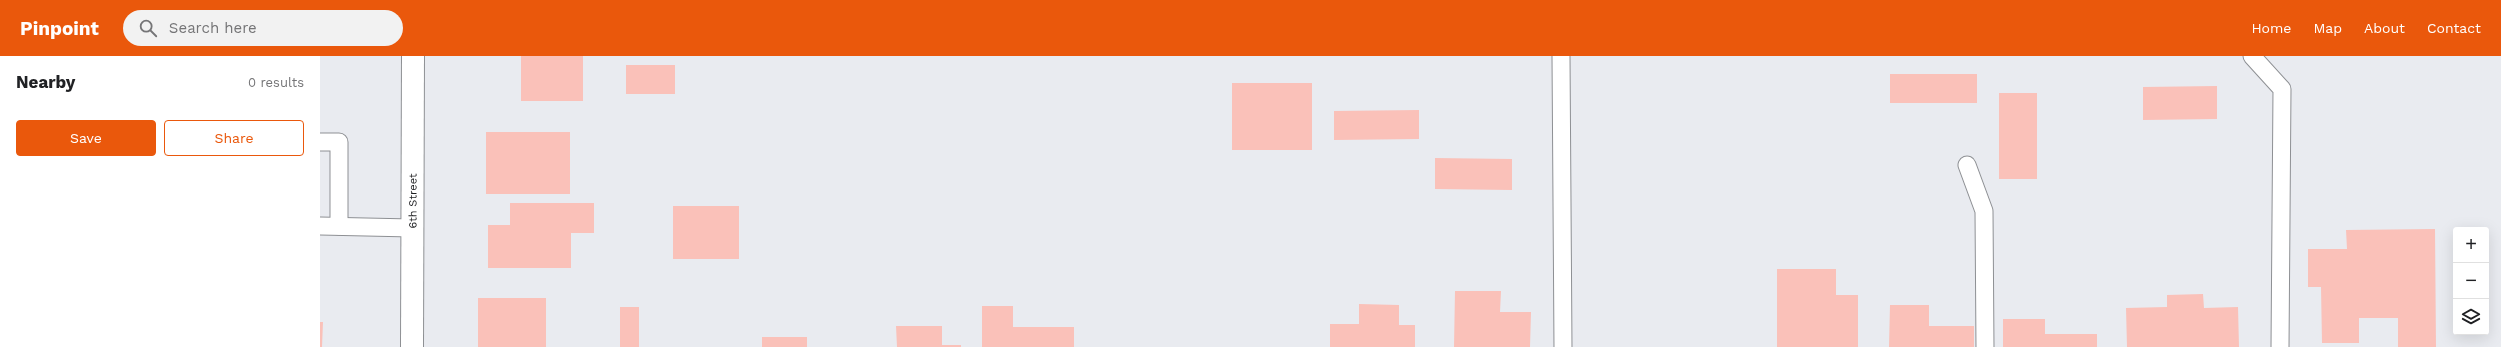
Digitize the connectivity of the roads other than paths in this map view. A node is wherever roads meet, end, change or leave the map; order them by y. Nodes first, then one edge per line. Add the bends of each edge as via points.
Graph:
1 (413, 56) edge
2 (1561, 56) edge
3 (2252, 56) edge
4 (320, 142) edge
5 (1967, 165) dead end
6 (320, 226) edge
7 (339, 226) junction
8 (412, 228) junction
9 (412, 347) edge
10 (1563, 347) edge
11 (1985, 347) edge
12 (2280, 347) edge

1 - 8 street, 6th Street
2 - 10 lane
3 - 12 lane via 2282,89
4 - 7 lane via 339,142
5 - 11 lane via 1984,211
6 - 7 lane
7 - 8 lane
8 - 9 street, 6th Street

